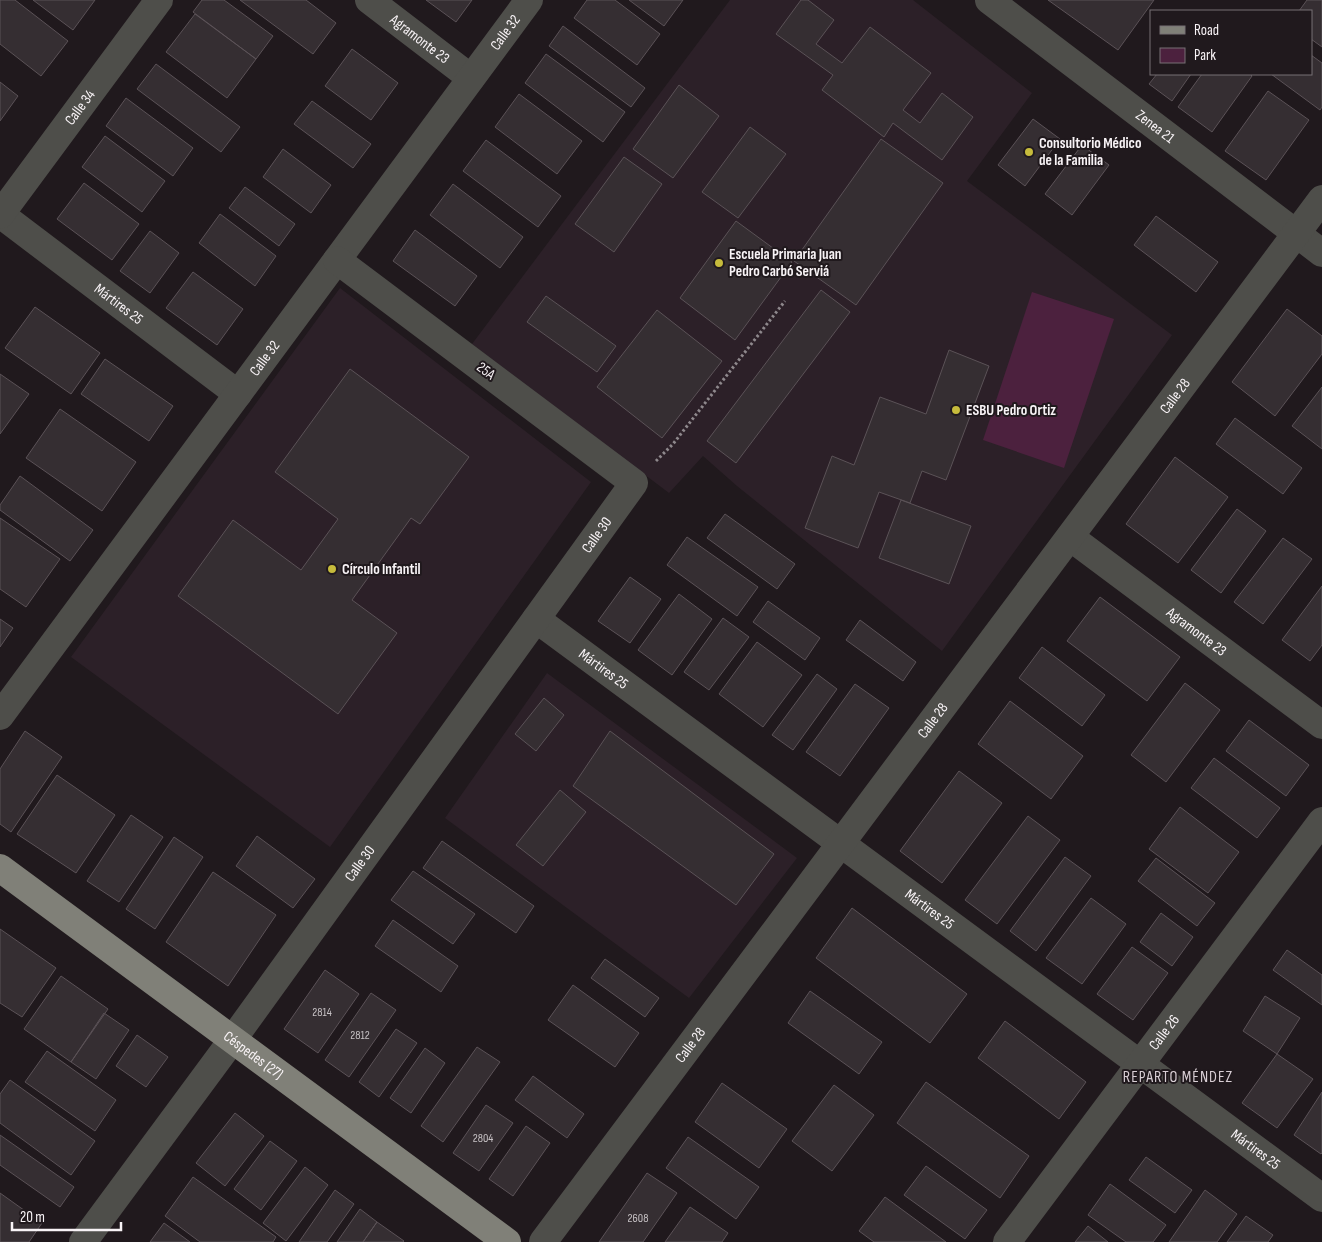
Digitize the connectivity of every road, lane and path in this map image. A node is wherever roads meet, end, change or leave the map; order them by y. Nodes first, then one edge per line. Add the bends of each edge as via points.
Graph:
1 (159, 0) edge
2 (368, 0) edge
3 (529, 0) edge
4 (990, 0) edge
5 (471, 78) junction
6 (1322, 199) edge
7 (0, 214) edge
8 (1296, 234) junction
9 (1322, 253) edge
10 (337, 260) junction
11 (786, 301) dead end
12 (238, 394) junction
13 (634, 483) junction
14 (1070, 537) junction
15 (536, 619) junction
16 (0, 716) edge
17 (1322, 725) edge
18 (1322, 821) edge
19 (840, 843) junction
20 (0, 868) edge
21 (233, 1040) junction
22 (1140, 1064) junction
23 (1322, 1198) edge
24 (83, 1242) edge
25 (507, 1242) edge
26 (543, 1242) edge
27 (1007, 1242) edge

1 - 7 street, Calle 34
2 - 5 street, Agramonte 23
3 - 5 street, Calle 32
4 - 8 street, Zenea 21
5 - 10 street, Calle 32
6 - 8 street, Calle 28
7 - 12 street, Mártires 25
8 - 9 street, Zenea 21
8 - 14 street, Calle 28
10 - 12 street, Calle 32
10 - 13 street, 25A
11 - 13 path via 673,444
12 - 16 street, Calle 32
13 - 15 street, Calle 30
14 - 17 street, Agramonte 23
14 - 19 street, Calle 28
15 - 19 street, Mártires 25
15 - 21 street, Calle 30
18 - 22 street, Calle 26
19 - 22 street, Mártires 25
19 - 26 street, Calle 28
20 - 21 main road, Céspedes (27)
21 - 24 street, Calle 30
21 - 25 main road, Céspedes (27)
22 - 23 street, Mártires 25
22 - 27 street, Calle 26

